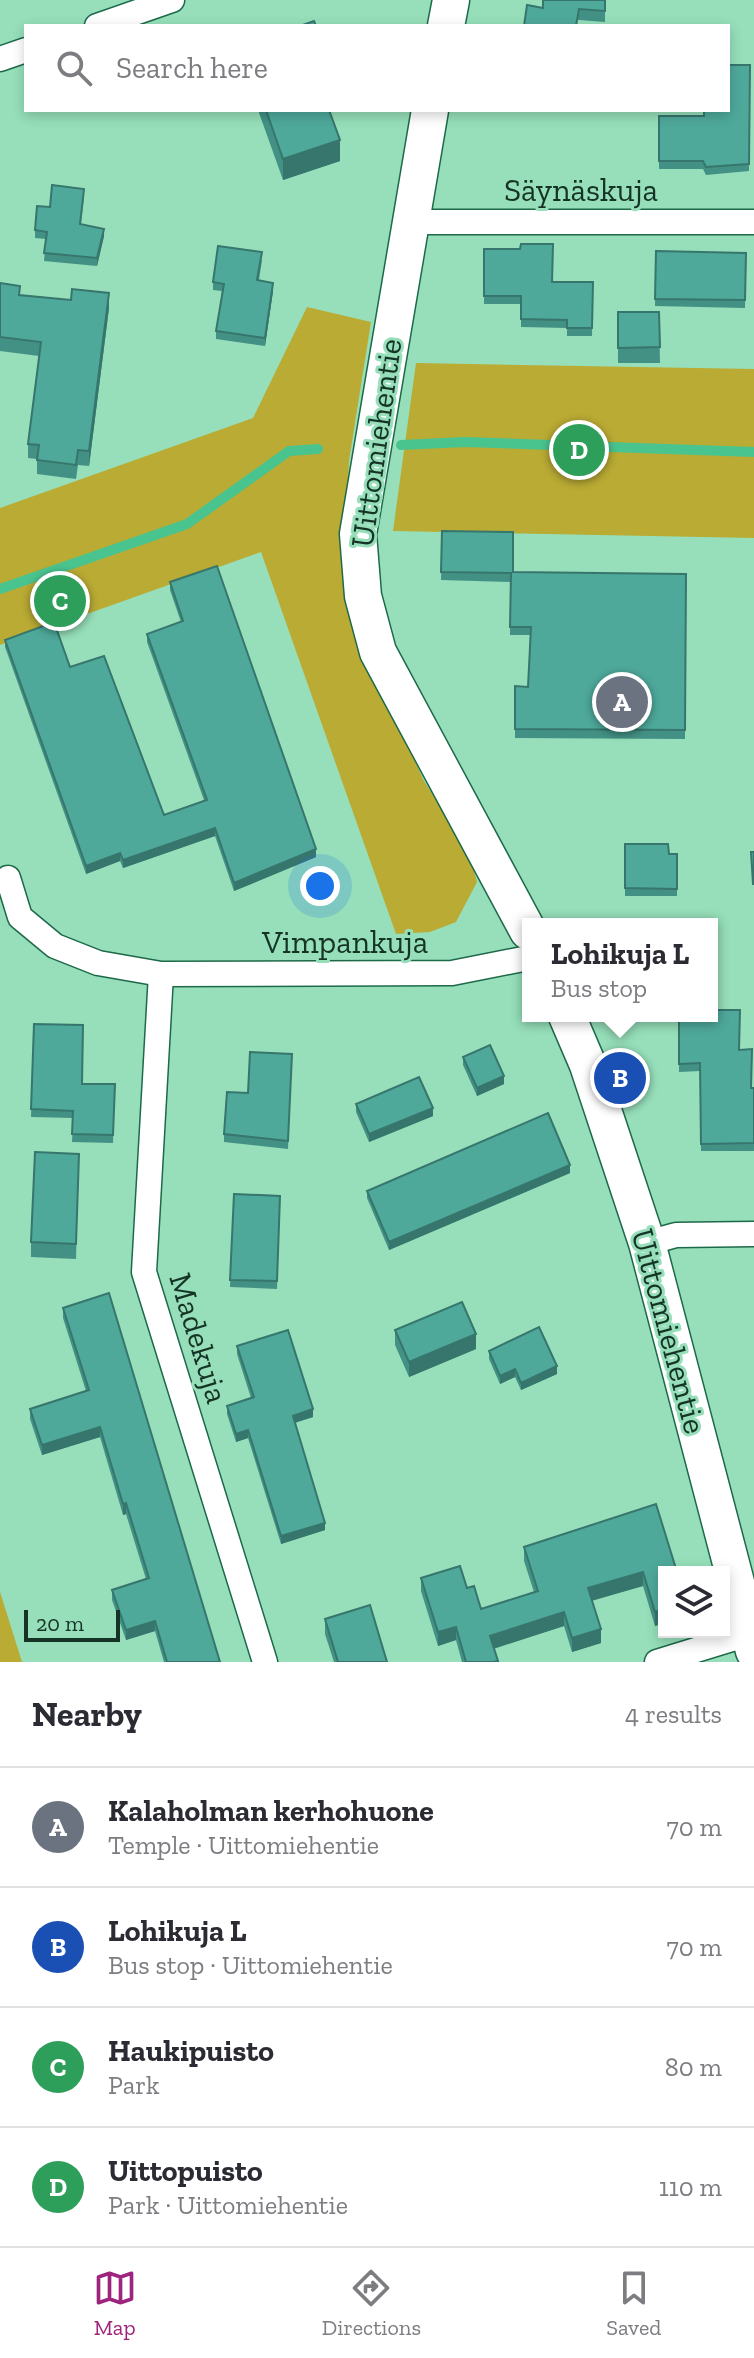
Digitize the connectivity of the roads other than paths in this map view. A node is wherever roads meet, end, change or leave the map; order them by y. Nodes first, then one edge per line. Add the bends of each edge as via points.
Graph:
1 (172, 0) edge
2 (451, 0) edge
3 (103, 24) edge
4 (446, 24) edge
5 (24, 51) edge
6 (0, 59) edge
7 (430, 112) edge
8 (408, 222) junction
9 (754, 222) edge
10 (8, 878) dead end
11 (522, 920) edge
12 (522, 959) edge
13 (161, 974) junction
14 (570, 1022) edge
15 (754, 1234) edge
16 (647, 1243) junction
17 (751, 1642) edge
18 (265, 1662) edge
19 (657, 1662) edge

1 - 3 street
2 - 4 street
5 - 6 street
7 - 8 street, Uittomiehentie
8 - 9 street, Säynäskuja
8 - 11 street, Uittomiehentie via 358,534 363,596 378,652
10 - 13 street, Vimpankuja via 20,917 55,946 98,963
12 - 13 street, Vimpankuja via 452,973
13 - 18 street, Madekuja via 144,1272
14 - 16 street, Uittomiehentie
15 - 16 street via 676,1235
16 - 17 street, Uittomiehentie
17 - 19 street

